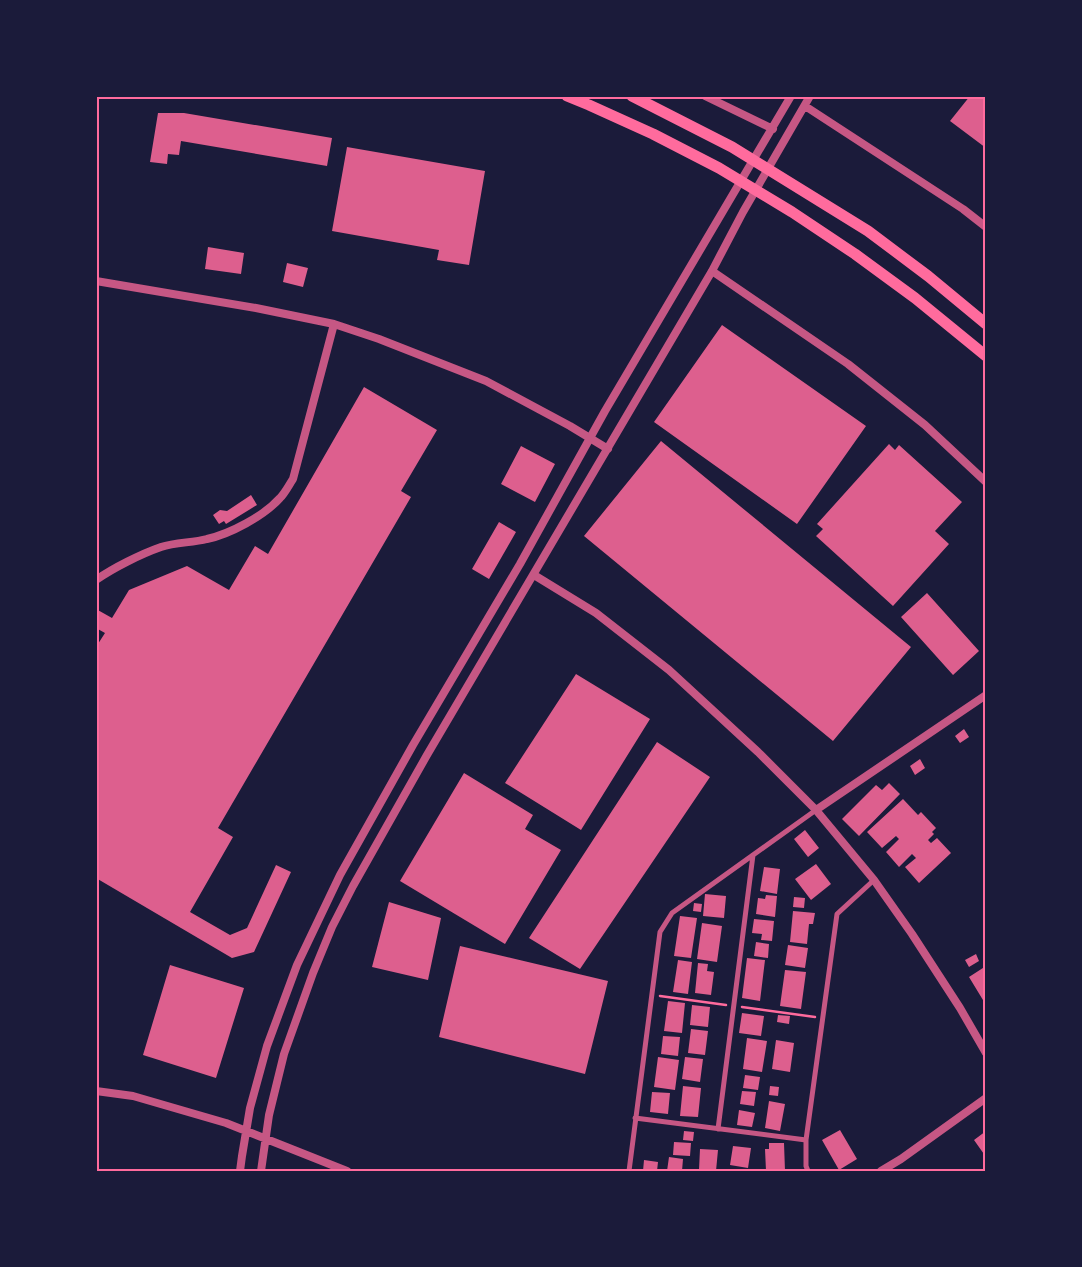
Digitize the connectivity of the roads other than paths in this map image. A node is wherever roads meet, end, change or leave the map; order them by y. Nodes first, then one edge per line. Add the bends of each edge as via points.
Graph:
1 (567, 96) edge
2 (632, 96) edge
3 (705, 96) edge
4 (791, 96) edge
5 (810, 96) edge
6 (805, 106) junction
7 (772, 129) junction
8 (986, 227) edge
9 (712, 271) junction
10 (96, 282) edge
11 (334, 324) junction
12 (986, 324) edge
13 (986, 356) edge
14 (590, 438) junction
15 (608, 448) junction
16 (986, 482) edge
17 (534, 575) junction
18 (96, 580) edge
19 (986, 695) edge
20 (816, 810) junction
21 (753, 855) junction
22 (874, 880) junction
23 (986, 1053) edge
24 (96, 1091) edge
25 (986, 1098) edge
26 (635, 1118) junction
27 (718, 1129) junction
28 (246, 1131) junction
29 (266, 1138) junction
30 (806, 1140) junction
31 (240, 1171) edge
32 (261, 1171) edge
33 (347, 1171) edge
34 (629, 1171) edge
35 (808, 1171) edge
36 (881, 1171) edge

1 - 13 highway via 653,134 784,207 915,298
2 - 12 highway via 732,147 868,231
3 - 7 street
4 - 7 street
5 - 6 street
6 - 8 street
6 - 9 street
7 - 14 street
9 - 15 street
9 - 16 street via 848,364 925,425
10 - 11 street via 219,301
11 - 14 street via 486,381
11 - 18 street via 293,479 280,499 236,529 206,540 162,546
14 - 15 street
14 - 28 street via 335,884 282,1004 267,1046
15 - 17 street
17 - 20 street via 596,613 669,670
17 - 29 street via 427,755 332,927 284,1054
19 - 20 street
20 - 21 street
20 - 22 street
21 - 26 street via 672,913 660,932
21 - 27 street
22 - 23 street via 950,991
22 - 30 street via 837,914
24 - 28 street via 132,1096
25 - 36 street
26 - 27 street
26 - 34 street
27 - 30 street
28 - 29 street
28 - 31 street
29 - 32 street
29 - 33 street
30 - 35 street

